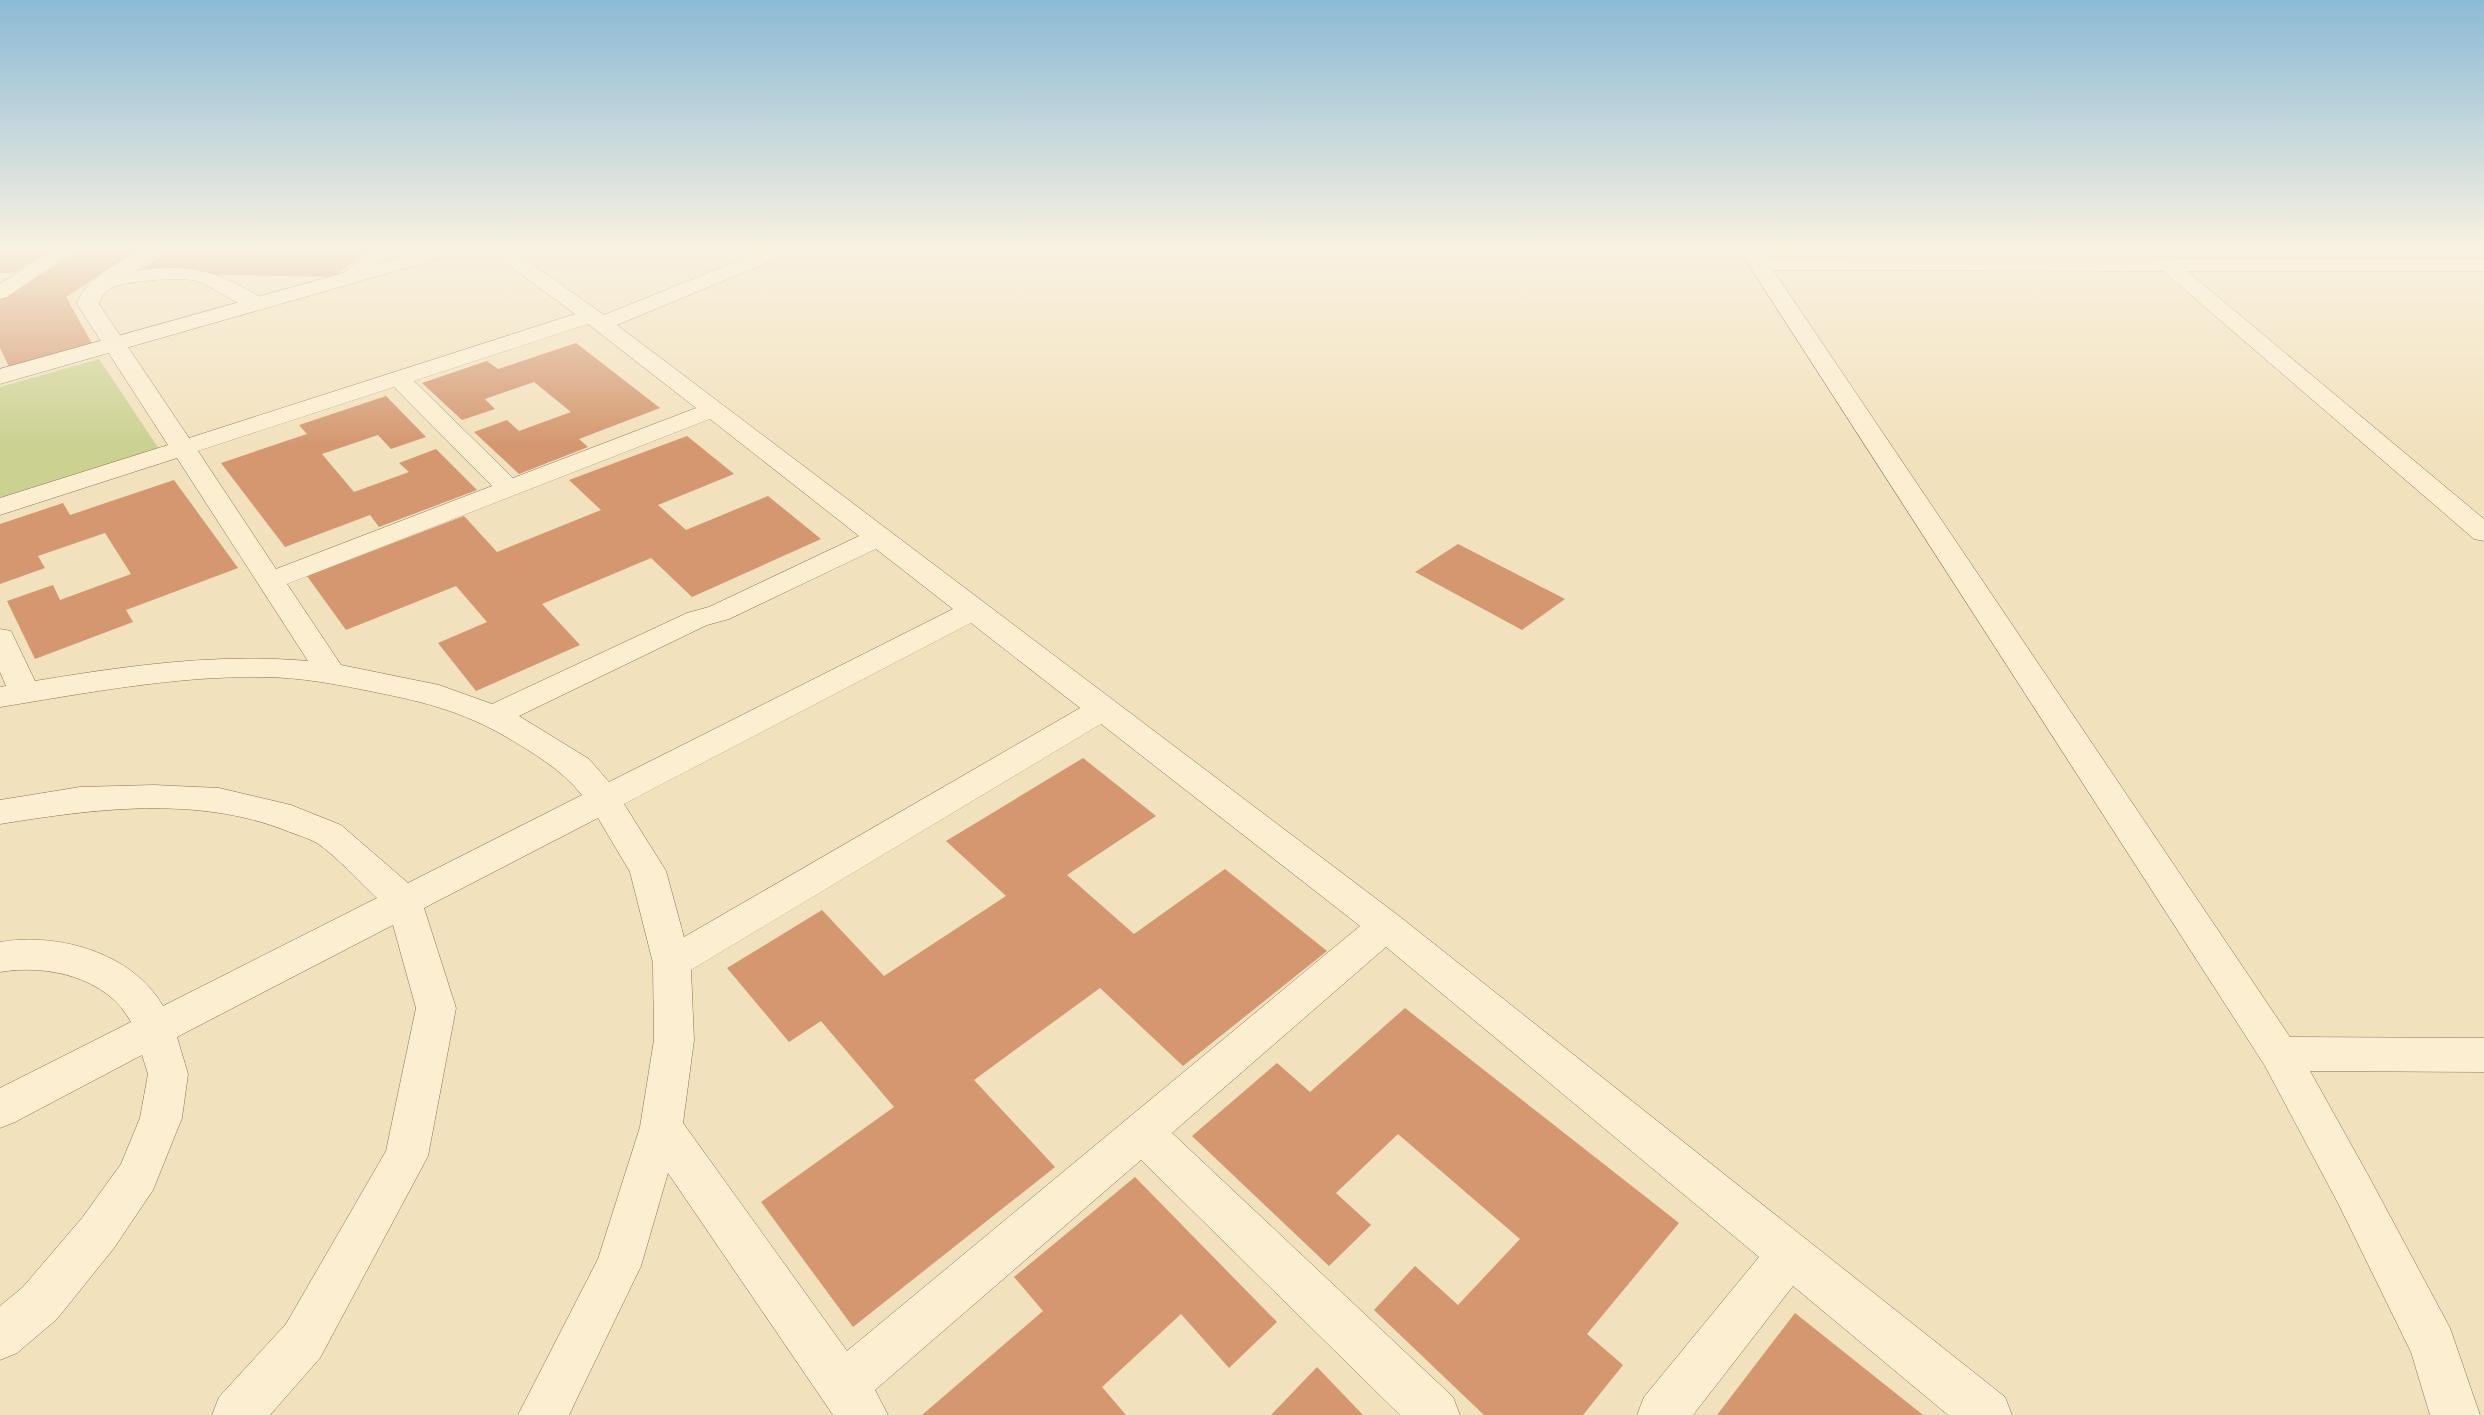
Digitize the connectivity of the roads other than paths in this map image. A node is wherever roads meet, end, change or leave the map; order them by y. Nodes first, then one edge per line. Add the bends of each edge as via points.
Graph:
1 (95, 314) edge
2 (221, 314) edge
3 (588, 314) edge
4 (612, 314) edge
5 (1792, 314) edge
6 (2226, 314) edge
7 (596, 320) junction
8 (115, 345) junction
9 (1, 376) edge
10 (398, 378) junction
11 (713, 410) junction
12 (182, 448) junction
13 (508, 489) junction
14 (0, 507) edge
15 (2484, 533) edge
16 (879, 537) junction
17 (270, 581) junction
18 (973, 610) junction
19 (0, 638) edge
20 (331, 673) junction
21 (12, 694) edge
22 (1102, 709) junction
23 (493, 716) junction
24 (604, 799) junction
25 (0, 812) edge
26 (404, 901) junction
27 (1386, 926) junction
28 (0, 957) edge
29 (672, 963) junction
30 (155, 1029) junction
31 (2279, 1054) junction
32 (2484, 1054) edge
33 (0, 1109) edge
34 (662, 1127) junction
35 (1142, 1132) junction
36 (1789, 1255) junction
37 (0, 1336) edge
38 (853, 1400) edge
39 (237, 1415) edge
40 (543, 1415) edge
41 (1435, 1415) edge
42 (1662, 1415) edge
43 (1987, 1415) edge
44 (2455, 1415) edge

1 - 8 street
2 - 8 street
3 - 7 street
4 - 7 street
5 - 31 street
6 - 15 street
7 - 10 street
7 - 11 street
8 - 9 street
8 - 12 street
10 - 12 street
10 - 13 street
11 - 13 street
11 - 16 street
12 - 14 street
12 - 17 street
13 - 17 street
16 - 18 street
16 - 23 street
17 - 20 street
18 - 22 street
18 - 24 street
19 - 21 street
20 - 21 street via 263,668 187,670
20 - 23 street via 439,695
22 - 27 street
22 - 29 street
23 - 24 street via 577,767
24 - 26 street
24 - 29 street via 648,871
25 - 26 street via 80,799 219,800 279,814 328,834
26 - 30 street
26 - 39 street via 436,1008 407,1156 303,1341
27 - 35 street
27 - 36 street
28 - 30 street via 17,954 66,958 106,973 139,1000
29 - 34 street via 674,1040
30 - 33 street
30 - 37 street via 168,1074 161,1118 138,1176 98,1233 40,1303
31 - 32 street
31 - 44 street via 2433,1345
34 - 38 street
34 - 40 street via 618,1266
35 - 38 street
35 - 41 street
36 - 42 street
36 - 43 street

